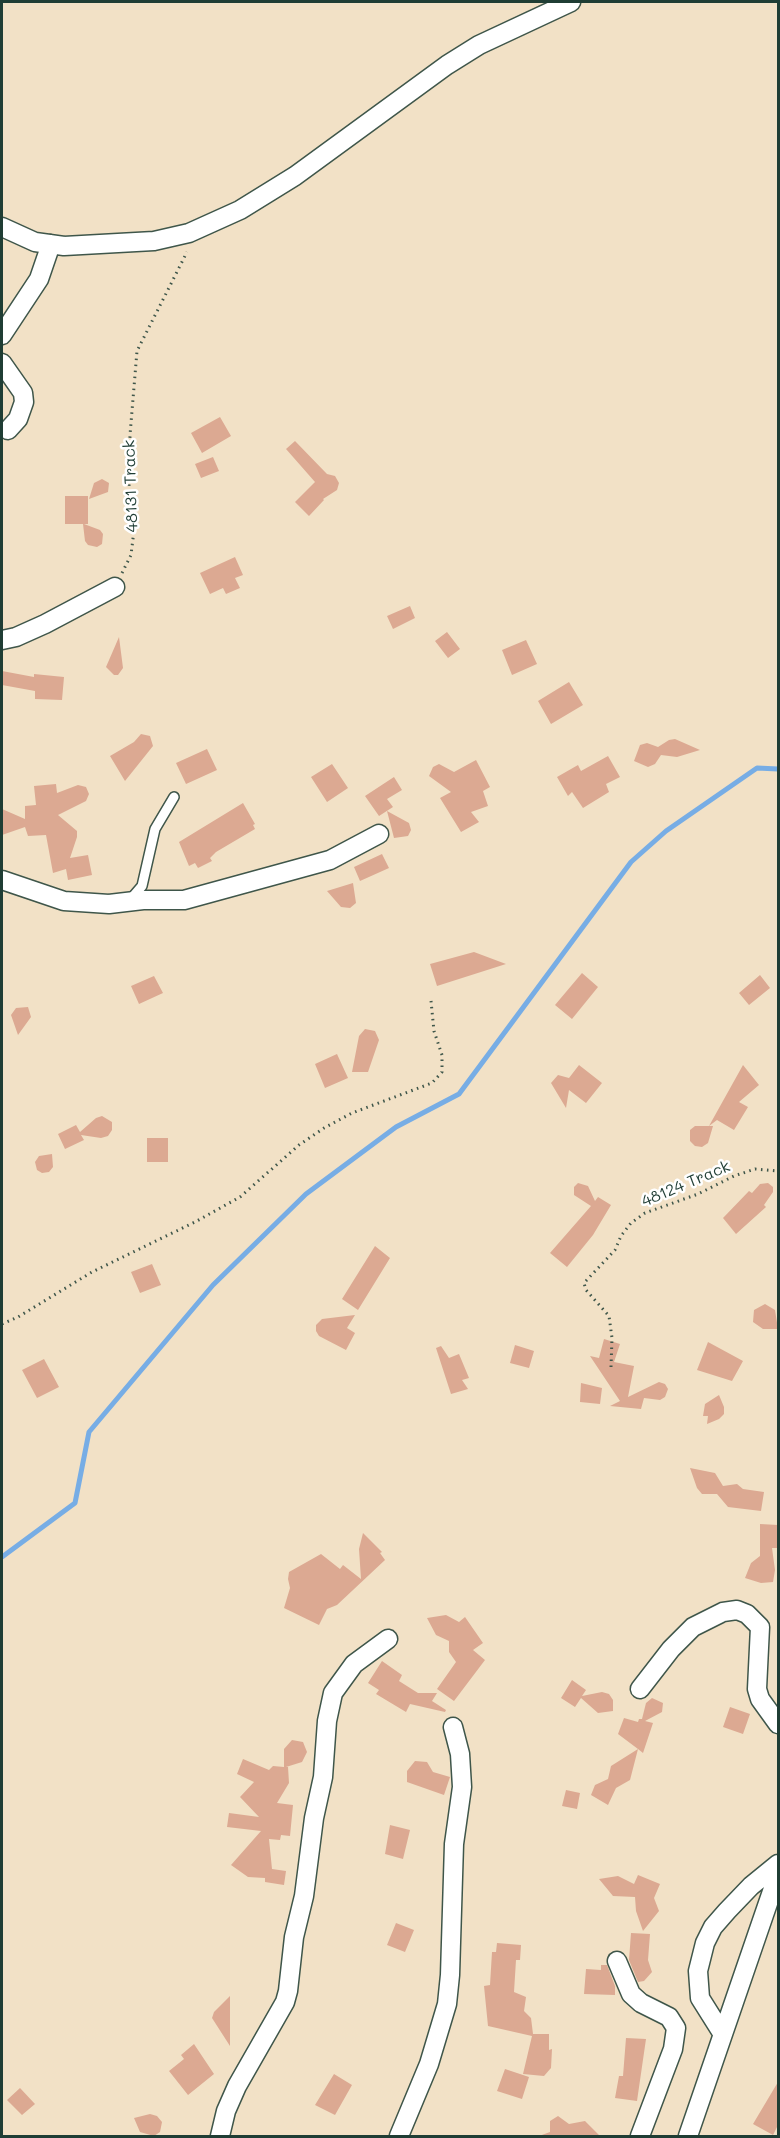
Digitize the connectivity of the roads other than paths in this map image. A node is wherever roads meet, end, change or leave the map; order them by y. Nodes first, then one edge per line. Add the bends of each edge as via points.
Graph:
1 (571, 2) edge
2 (2, 227) edge
3 (51, 244) junction
4 (2, 335) edge
5 (2, 363) edge
6 (8, 430) dead end
7 (115, 587) road end
8 (2, 640) edge
9 (174, 796) dead end
10 (379, 834) dead end
11 (2, 880) edge
12 (128, 902) junction
13 (388, 1639) dead end
14 (640, 1689) dead end
15 (778, 1724) edge
16 (453, 1727) dead end
17 (778, 1864) edge
18 (778, 1874) edge
19 (617, 1960) dead end
20 (722, 2033) junction
21 (220, 2136) edge
22 (399, 2136) edge
23 (640, 2136) edge
24 (688, 2136) edge

1 - 3 street via 479,45 447,65 295,176 240,210 189,233 154,241 105,246
2 - 3 street via 35,242
3 - 4 street via 39,279
5 - 6 street via 23,393 24,402 18,419
7 - 8 street via 45,624
9 - 12 lane via 155,829 142,886
10 - 12 street via 330,860 202,897
11 - 12 street via 64,901
13 - 21 street via 354,1664 333,1693 288,1991 237,2086
14 - 15 street via 693,1627 723,1612 737,1611 747,1614 760,1627 757,1689
16 - 22 street via 462,1787 454,1844 447,2004 429,2064
17 - 20 street via 727,1911 705,1943 698,1971 700,1998
18 - 20 street
19 - 23 street via 631,1994 669,2017 676,2028 673,2049
20 - 24 street

